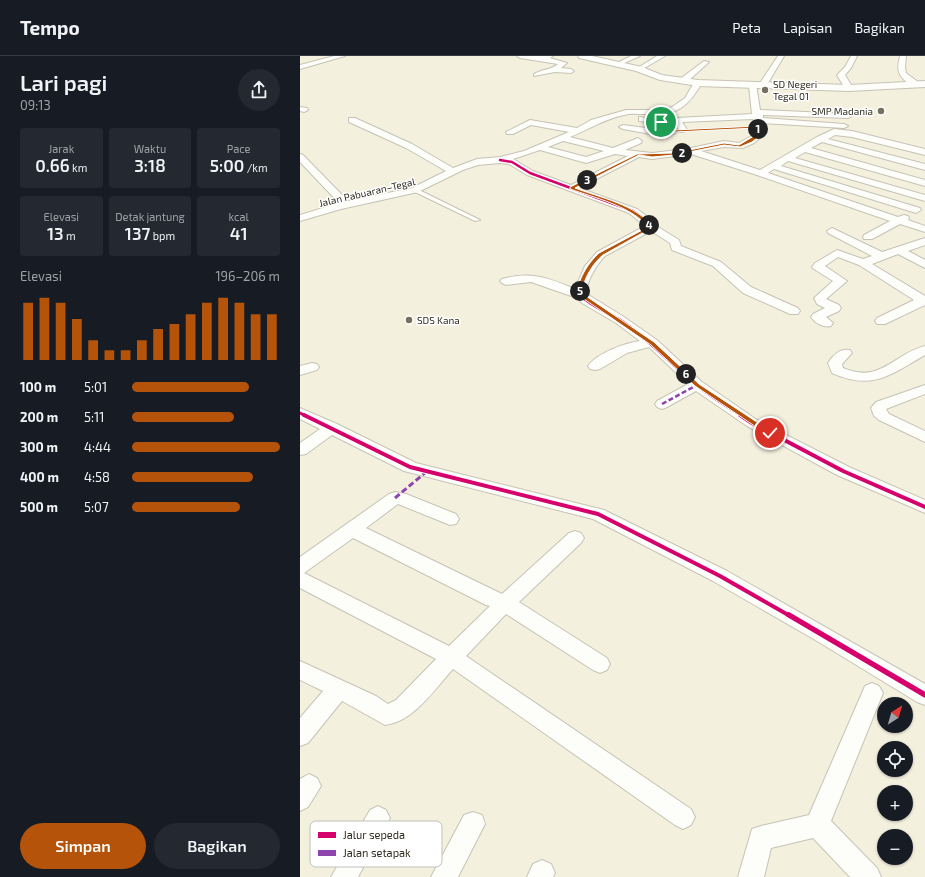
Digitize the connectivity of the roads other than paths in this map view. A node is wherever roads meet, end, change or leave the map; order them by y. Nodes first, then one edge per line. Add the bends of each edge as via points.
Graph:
1 (342, 56) edge
2 (520, 56) edge
3 (550, 56) edge
4 (582, 56) edge
5 (637, 56) edge
6 (662, 56) edge
7 (781, 56) edge
8 (854, 56) edge
9 (903, 56) edge
10 (542, 59) junction
11 (706, 62) dead end
12 (311, 64) junction
13 (618, 64) junction
14 (300, 67) edge
15 (323, 68) dead end
16 (639, 69) junction
17 (555, 70) junction
18 (571, 71) dead end
19 (536, 75) dead end
20 (683, 81) junction
21 (698, 83) junction
22 (916, 84) junction
23 (925, 84) edge
24 (757, 86) junction
25 (849, 88) junction
26 (822, 114) junction
27 (756, 116) junction
28 (848, 116) dead end
29 (635, 118) dead end
30 (352, 120) dead end
31 (821, 124) junction
32 (850, 126) dead end
33 (623, 127) dead end
34 (682, 130) junction
35 (578, 131) junction
36 (510, 132) dead end
37 (834, 132) junction
38 (562, 138) junction
39 (820, 139) junction
40 (638, 141) dead end
41 (541, 148) junction
42 (803, 149) junction
43 (614, 151) junction
44 (743, 151) dead end
45 (694, 152) dead end
46 (925, 152) edge
47 (638, 154) junction
48 (300, 157) edge
49 (787, 158) junction
50 (500, 160) junction
51 (723, 161) junction
52 (773, 166) junction
53 (925, 167) edge
54 (453, 172) junction
55 (761, 173) junction
56 (925, 183) edge
57 (572, 188) junction
58 (415, 190) junction
59 (925, 198) edge
60 (925, 204) edge
61 (346, 205) junction
62 (916, 210) junction
63 (300, 218) edge
64 (476, 220) dead end
65 (900, 221) junction
66 (651, 227) junction
67 (925, 229) edge
68 (832, 231) dead end
69 (868, 237) dead end
70 (925, 241) edge
71 (900, 251) junction
72 (883, 257) junction
73 (864, 263) junction
74 (925, 265) edge
75 (506, 281) dead end
76 (581, 295) junction
77 (924, 301) edge
78 (794, 311) dead end
79 (881, 321) dead end
80 (827, 323) dead end
81 (652, 343) junction
82 (925, 350) edge
83 (845, 354) dead end
84 (595, 366) dead end
85 (697, 385) junction
86 (925, 388) edge
87 (662, 404) dead end
88 (300, 413) edge
89 (332, 428) junction
90 (925, 438) edge
91 (300, 450) edge
92 (925, 507) edge
93 (450, 519) dead end
94 (351, 529) junction
95 (575, 538) dead end
96 (300, 567) edge
97 (300, 579) edge
98 (505, 603) junction
99 (451, 657) junction
100 (600, 664) dead end
101 (300, 670) edge
102 (338, 689) junction
103 (872, 693) dead end
104 (925, 695) edge
105 (300, 736) edge
106 (684, 817) dead end
107 (378, 818) dead end
108 (376, 821) edge
109 (473, 824) dead end
110 (817, 825) junction
111 (350, 867) edge
112 (859, 873) edge
113 (344, 877) edge
114 (444, 877) edge
115 (751, 877) edge

1 - 12 street
2 - 10 street
3 - 10 street
4 - 13 street
5 - 13 street
6 - 16 street
7 - 24 street
8 - 25 street via 841,75
9 - 22 street via 900,71 902,76
10 - 17 street via 564,63
11 - 20 street
12 - 14 street
12 - 15 street
13 - 16 street
16 - 20 street via 660,77
17 - 18 street
17 - 19 street
20 - 21 street
21 - 24 street
21 - 35 street, Jalan Pabuaran–Tegal via 688,99 675,109 665,112 621,113 594,122
22 - 23 street
22 - 25 street
24 - 25 street
24 - 27 street
26 - 28 street
26 - 31 street
26 - 31 street via 759,112 759,119
27 - 34 street via 677,120
27 - 47 street via 754,127 759,135 740,146 724,144 674,154
29 - 34 street via 661,122
30 - 54 street via 409,146
31 - 32 street
31 - 37 street
33 - 34 street via 667,134
35 - 36 street via 530,122
35 - 38 street, Jalan Pabuaran–Tegal
37 - 39 street
37 - 46 street
38 - 41 street, Jalan Pabuaran–Tegal
38 - 43 street
39 - 42 street
39 - 53 street
40 - 43 street
41 - 43 street via 581,160
41 - 50 street, Jalan Pabuaran–Tegal
42 - 49 street
42 - 56 street
43 - 47 street
44 - 51 street
45 - 51 street
47 - 57 street
48 - 61 street
49 - 52 street
49 - 59 street
50 - 54 street, Jalan Pabuaran–Tegal via 477,162
50 - 57 street via 512,162 530,173
51 - 55 street
52 - 55 street
52 - 62 street
54 - 58 street, Jalan Pabuaran–Tegal
55 - 65 street via 766,177
57 - 66 street via 633,211
58 - 61 street, Jalan Pabuaran–Tegal
58 - 64 lane
60 - 62 street
61 - 63 street, Jalan Pabuaran–Tegal
62 - 65 street
65 - 67 street
65 - 69 street
66 - 76 street via 594,260 580,291
66 - 78 street via 675,242 676,248 722,268 746,290
68 - 72 street
70 - 71 street
71 - 72 street
71 - 74 street
72 - 73 street
73 - 77 street
73 - 80 street via 837,253 819,265 818,267 841,280 820,298 835,308 817,316
75 - 76 street via 531,278
76 - 81 street
77 - 79 street
81 - 84 street via 638,344 613,353
81 - 85 street
82 - 83 street via 870,378 837,370 835,363
85 - 87 street
85 - 92 street via 770,433
86 - 90 street via 878,408 879,413
88 - 89 street
89 - 91 street
89 - 104 street via 398,462 426,472 598,514 720,576
93 - 94 street via 400,498 394,498
94 - 96 street
94 - 98 street
95 - 98 street
97 - 99 street
98 - 99 street
98 - 100 street
99 - 102 street via 404,707 394,714 385,715 368,703
99 - 106 street
101 - 102 street
102 - 105 street
103 - 110 street
107 - 108 street
109 - 114 street
110 - 112 street
110 - 115 street via 761,838
111 - 113 street

